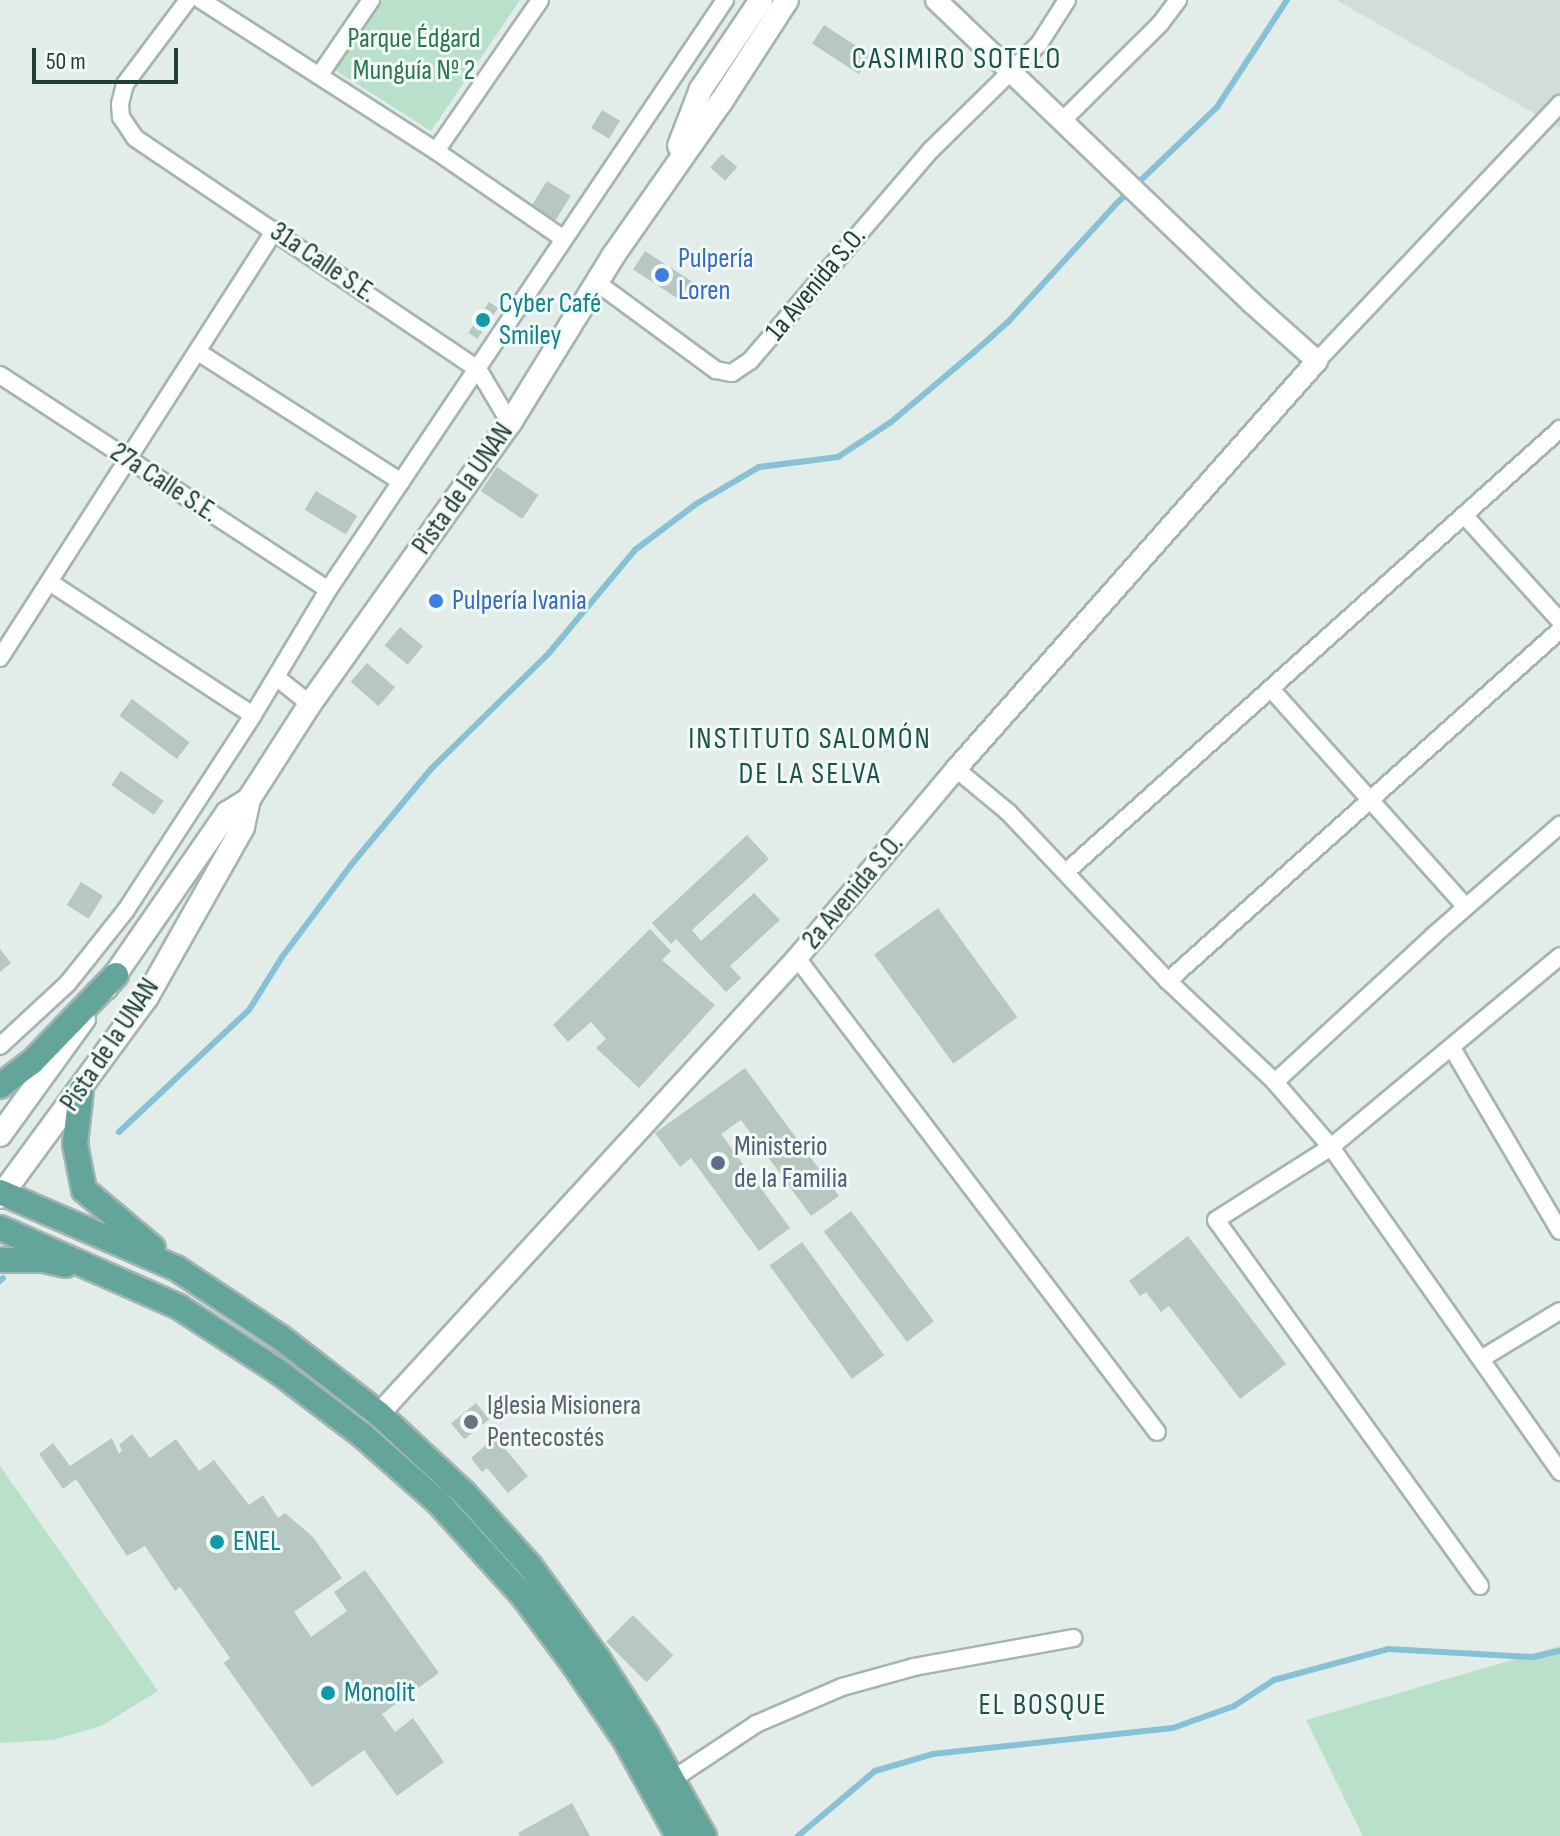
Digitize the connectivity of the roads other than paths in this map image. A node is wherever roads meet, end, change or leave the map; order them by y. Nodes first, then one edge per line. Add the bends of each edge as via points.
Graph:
1 (188, 0) edge
2 (201, 0) edge
3 (371, 0) edge
4 (540, 0) edge
5 (725, 0) edge
6 (936, 0) edge
7 (1067, 0) edge
8 (1178, 0) edge
9 (780, 1) edge
10 (1011, 73) junction
11 (319, 76) junction
12 (1560, 104) edge
13 (1062, 121) junction
14 (436, 151) junction
15 (275, 230) junction
16 (564, 239) junction
17 (596, 282) junction
18 (198, 352) junction
19 (1317, 361) junction
20 (478, 369) junction
21 (3, 383) edge
22 (510, 423) junction
23 (1560, 429) edge
24 (129, 461) junction
25 (401, 482) junction
26 (1464, 515) junction
27 (51, 583) junction
28 (328, 590) junction
29 (1560, 621) edge
30 (1560, 630) edge
31 (0, 658) edge
32 (276, 677) junction
33 (1271, 689) junction
34 (310, 704) junction
35 (253, 715) junction
36 (956, 769) junction
37 (249, 799) junction
38 (1370, 800) junction
39 (1560, 825) edge
40 (1066, 872) junction
41 (1466, 907) junction
42 (797, 958) junction
43 (1559, 959) edge
44 (116, 975) junction
45 (1168, 981) junction
46 (4, 1038) edge
47 (1452, 1048) junction
48 (1275, 1082) junction
49 (0, 1086) edge
50 (81, 1090) junction
51 (0, 1135) edge
52 (1331, 1147) junction
53 (1, 1194) edge
54 (0, 1228) edge
55 (1560, 1231) edge
56 (0, 1260) edge
57 (176, 1268) junction
58 (124, 1280) junction
59 (1560, 1311) edge
60 (1481, 1359) junction
61 (379, 1414) junction
62 (1157, 1432) dead end
63 (1560, 1471) edge
64 (1480, 1586) dead end
65 (1073, 1638) dead end
66 (673, 1779) junction
67 (678, 1836) edge
68 (704, 1836) edge

1 - 15 street, 31a Calle S.E. via 125,84 121,117 135,138
2 - 11 street
3 - 11 street
4 - 14 street
5 - 16 street
6 - 10 street
7 - 10 street via 1039,44
8 - 13 street
9 - 17 main road, Pista de la UNAN via 721,102
10 - 13 street
10 - 17 street, 1a Avenida S.O. via 931,150 750,361 732,373 716,370
11 - 14 street
12 - 19 street
13 - 19 street
14 - 16 street
15 - 18 street
15 - 20 street, 31a Calle S.E.
16 - 20 street
17 - 22 main road, Pista de la UNAN
18 - 24 street
18 - 25 street
19 - 36 street, 2a Avenida S.O.
20 - 22 street, 31a Calle S.E.
20 - 25 street
21 - 24 street, 27a Calle S.E.
22 - 34 main road, Pista de la UNAN
23 - 26 street
24 - 27 street
24 - 28 street, 27a Calle S.E.
25 - 28 street
26 - 29 street
26 - 33 street
27 - 31 street
27 - 35 street
28 - 32 street
30 - 38 street
32 - 34 street
32 - 35 street
33 - 38 street
33 - 40 street
34 - 37 main road, Pista de la UNAN
35 - 46 street via 126,910 68,983
36 - 40 street via 1008,812
36 - 42 street, 2a Avenida S.O.
37 - 44 main road, Pista de la UNAN via 227,813
37 - 50 main road, Pista de la UNAN via 243,827 147,997
38 - 41 street
38 - 45 street
39 - 41 street
40 - 45 street
41 - 48 street
42 - 61 street, 2a Avenida S.O.
42 - 62 street
43 - 47 street
44 - 49 main road via 32,1062
44 - 51 main road, Pista de la UNAN
45 - 48 street
47 - 52 street
47 - 55 street
48 - 52 street
50 - 53 main road, Pista de la UNAN
50 - 57 main road via 75,1144 84,1190
52 - 60 street
52 - 64 street via 1216,1220
53 - 57 main road
54 - 58 main road
56 - 58 main road via 44,1260
57 - 61 main road via 280,1337
58 - 67 main road via 179,1307 279,1372 362,1435 456,1519 575,1666 624,1738
59 - 60 street
60 - 63 street
61 - 66 main road via 464,1493 530,1566 598,1659
65 - 66 street via 914,1667 842,1687 756,1724
66 - 68 main road

